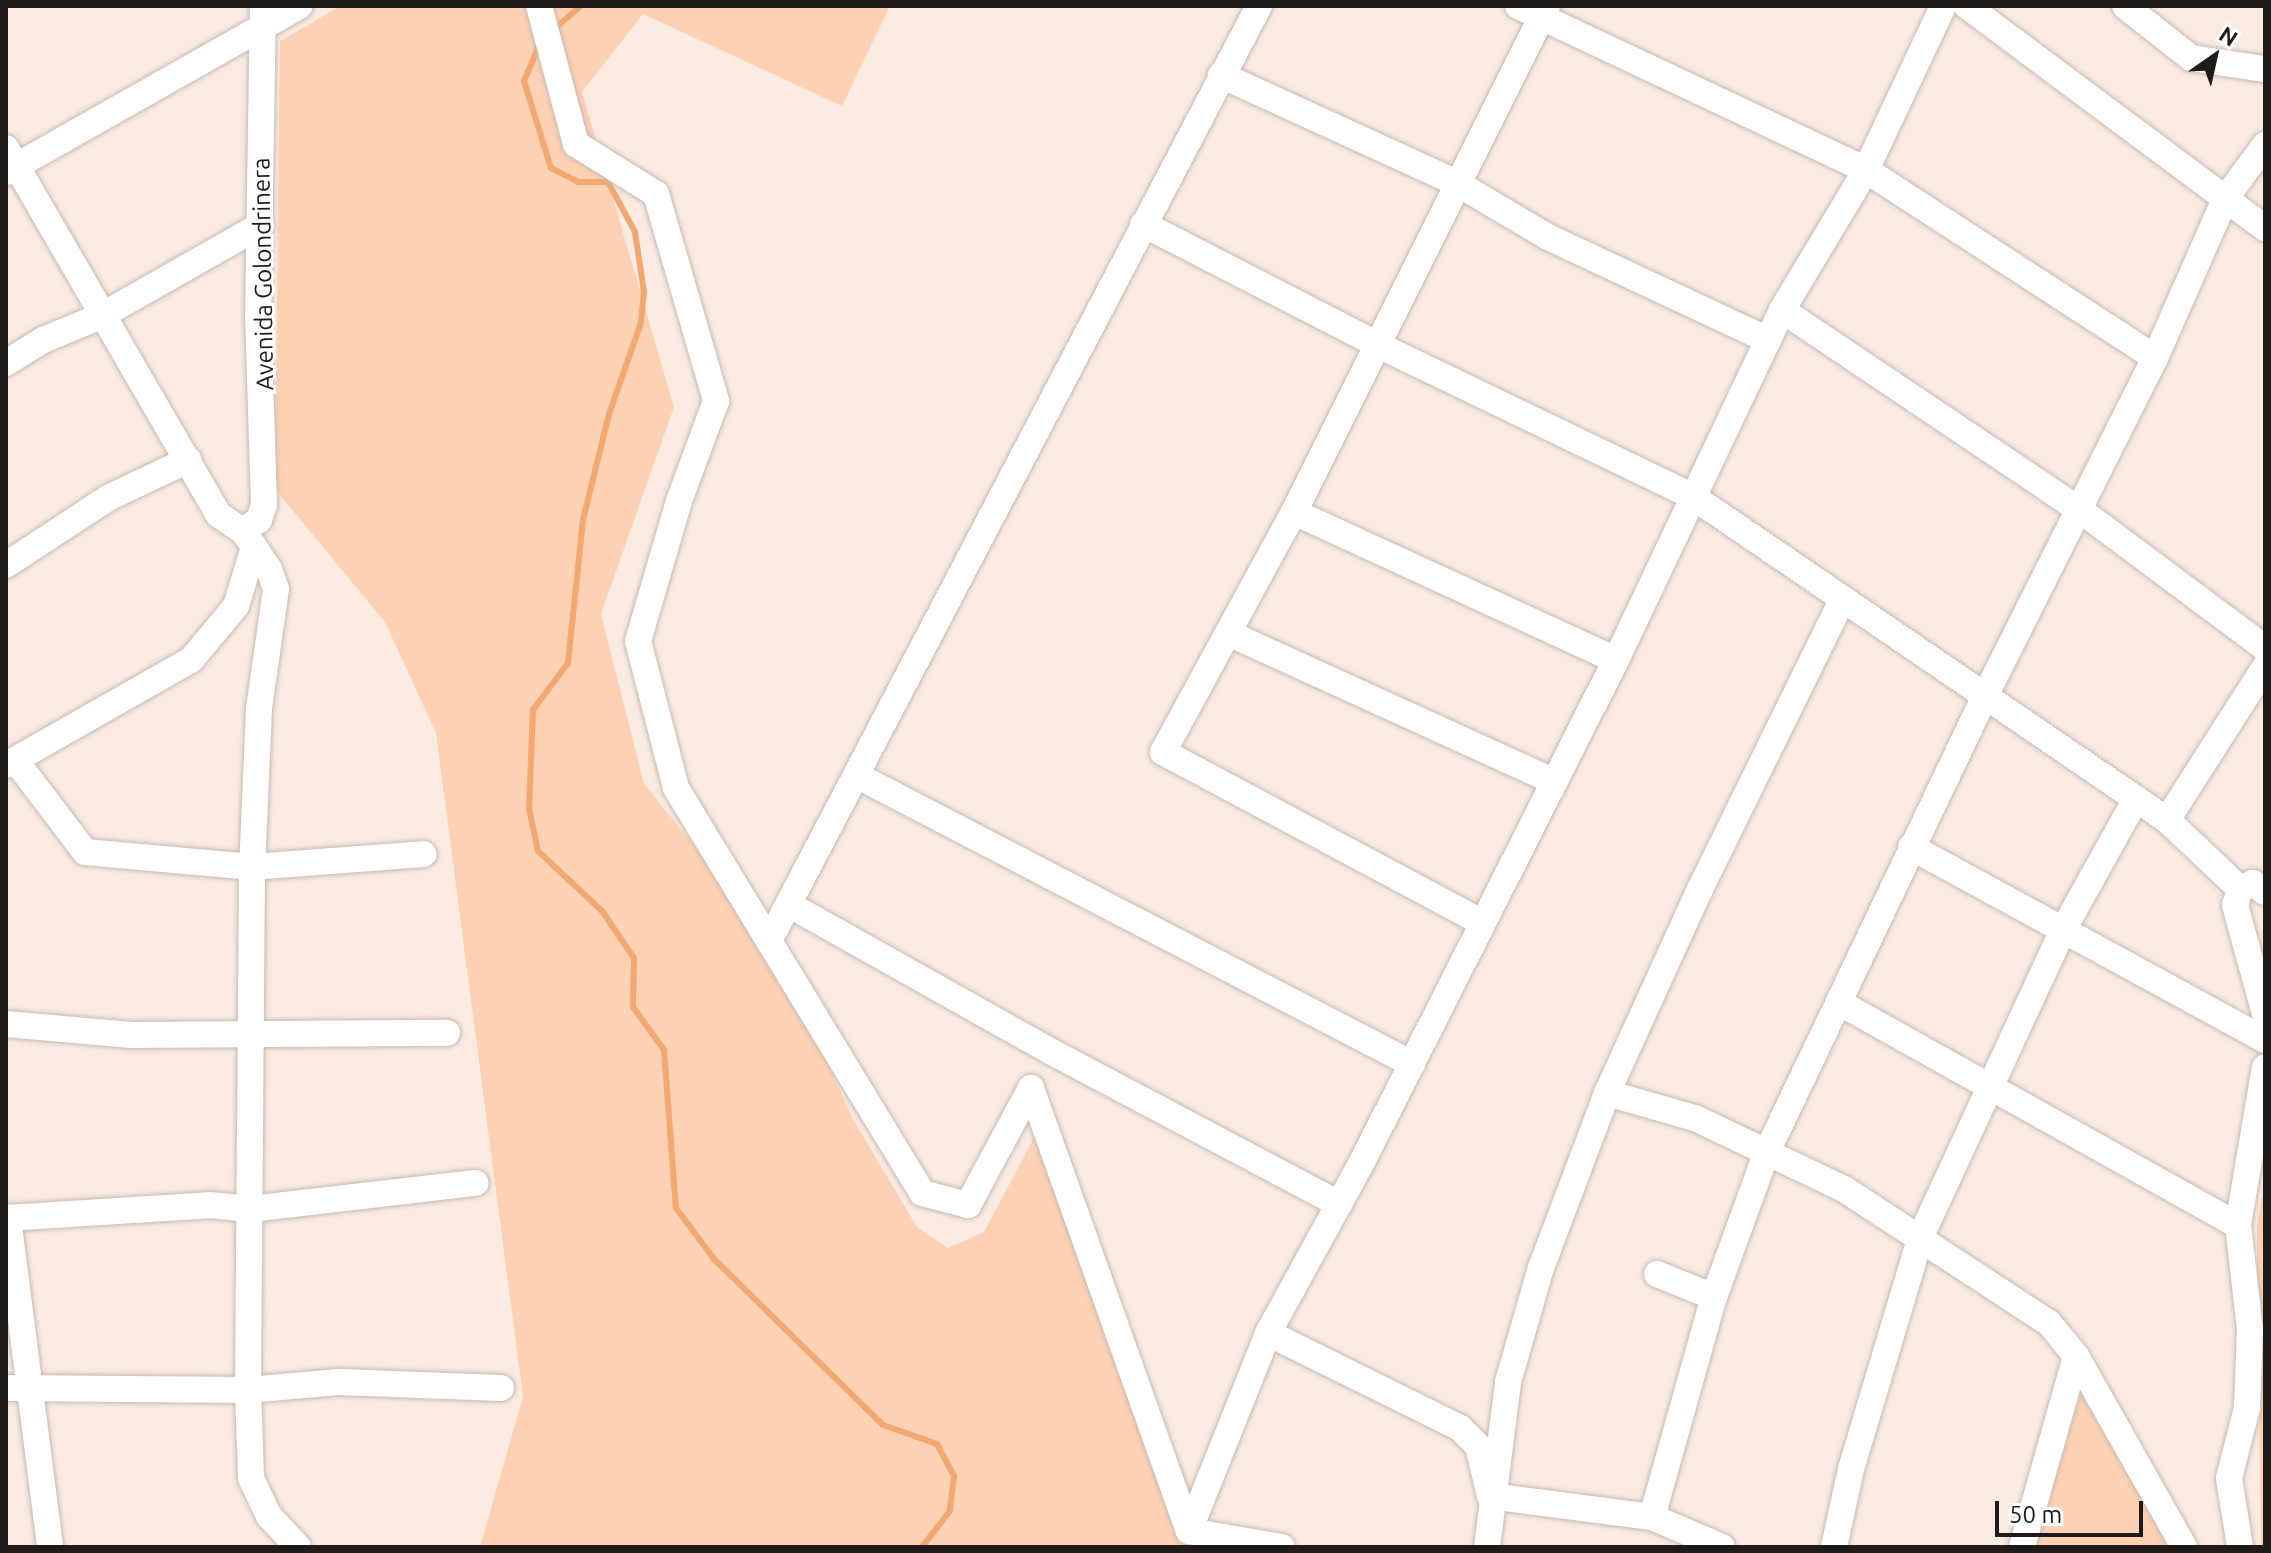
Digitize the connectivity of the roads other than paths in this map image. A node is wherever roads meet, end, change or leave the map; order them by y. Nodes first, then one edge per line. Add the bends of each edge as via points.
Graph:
1 (299, 6) edge
2 (539, 6) edge
3 (1259, 6) edge
4 (1943, 6) edge
5 (1967, 6) edge
6 (2125, 6) edge
7 (1535, 10) edge
8 (263, 16) edge
9 (2265, 69) edge
10 (1221, 75) junction
11 (2265, 145) edge
12 (10, 161) edge
13 (1866, 170) junction
14 (1455, 182) junction
15 (2225, 199) junction
16 (1143, 224) junction
17 (261, 225) junction
18 (2265, 228) edge
19 (1782, 310) junction
20 (101, 316) junction
21 (1768, 340) junction
22 (1376, 344) junction
23 (2155, 358) junction
24 (6, 363) edge
25 (188, 460) junction
26 (1692, 496) junction
27 (2080, 510) junction
28 (1294, 512) junction
29 (248, 539) junction
30 (6, 565) edge
31 (1842, 601) junction
32 (1228, 633) junction
33 (2265, 648) edge
34 (1616, 660) junction
35 (2265, 667) edge
36 (1985, 696) junction
37 (11, 763) edge
38 (856, 775) junction
39 (1553, 781) junction
40 (2136, 799) junction
41 (2167, 820) junction
42 (1911, 847) junction
43 (424, 854) dead end
44 (252, 867) junction
45 (2252, 891) edge
46 (788, 904) junction
47 (1483, 923) junction
48 (2063, 930) junction
49 (769, 941) junction
50 (1840, 1003) junction
51 (2265, 1014) edge
52 (6, 1024) edge
53 (250, 1033) junction
54 (447, 1033) dead end
55 (2265, 1040) edge
56 (1412, 1064) junction
57 (2265, 1067) edge
58 (1989, 1085) junction
59 (1607, 1093) junction
60 (1766, 1154) junction
61 (476, 1183) dead end
62 (1339, 1204) junction
63 (250, 1209) junction
64 (7, 1218) edge
65 (2238, 1225) junction
66 (1921, 1236) junction
67 (1657, 1274) dead end
68 (1714, 1297) junction
69 (1268, 1333) junction
70 (2076, 1356) junction
71 (16, 1388) edge
72 (501, 1388) dead end
73 (248, 1390) junction
74 (1490, 1496) junction
75 (1652, 1517) junction
76 (1189, 1531) junction
77 (50, 1547) edge
78 (298, 1547) edge
79 (1282, 1547) edge
80 (1487, 1547) edge
81 (1722, 1547) edge
82 (1834, 1547) edge
83 (2022, 1547) edge
84 (2184, 1547) edge
85 (2240, 1547) edge

1 - 8 street
2 - 49 street via 576,144 656,194 716,401 679,501 638,641 676,788
3 - 10 street
4 - 13 street
5 - 15 street
6 - 9 street via 2191,58
7 - 13 street
7 - 14 street
8 - 12 street
8 - 17 street, Avenida Golondrinera
10 - 14 street
10 - 16 street
11 - 15 street
12 - 20 street
13 - 19 street
13 - 23 street
14 - 21 street via 1548,237
14 - 22 street
15 - 18 street
15 - 23 street
16 - 22 street
16 - 38 street
17 - 20 street
17 - 29 street, Avenida Golondrinera via 264,505
19 - 21 street
19 - 27 street
20 - 24 street via 43,340
20 - 25 street
21 - 26 street
22 - 26 street
22 - 28 street
23 - 27 street
25 - 29 street via 219,515
25 - 30 street via 108,498
26 - 31 street
26 - 34 street
27 - 33 street
27 - 36 street
28 - 32 street
28 - 34 street
29 - 37 street, Avenida Golondrinera via 236,606 191,660
29 - 44 street via 276,589 259,709
31 - 36 street
31 - 59 street via 1700,889
32 - 39 street
32 - 47 street via 1163,752
34 - 39 street
35 - 41 street
36 - 40 street
36 - 42 street
37 - 44 street via 85,852
38 - 46 street
38 - 56 street
39 - 47 street
40 - 41 street
40 - 48 street
41 - 45 street
42 - 48 street
42 - 50 street
43 - 44 street
44 - 53 street
45 - 51 street via 2235,905
46 - 49 street
46 - 62 street
47 - 56 street
48 - 55 street
48 - 58 street
49 - 76 street via 922,1193 968,1205 1031,1088
50 - 58 street
50 - 60 street
52 - 53 street via 132,1035
53 - 54 street
53 - 63 street
56 - 62 street
57 - 65 street
58 - 65 street
58 - 66 street
59 - 60 street via 1695,1118
59 - 74 street via 1533,1296 1508,1382
60 - 66 street via 1844,1189
60 - 68 street
61 - 63 street
62 - 69 street
63 - 64 street via 210,1205
63 - 73 street
64 - 71 street
65 - 85 street via 2250,1330 2247,1408 2229,1478
66 - 70 street via 2049,1323
66 - 82 street via 1851,1469
67 - 68 street
68 - 75 street
69 - 74 street via 1460,1428 1478,1446
69 - 76 street
70 - 83 street
70 - 84 street
71 - 73 street
71 - 77 street
72 - 73 street via 339,1382
73 - 78 street via 251,1478 269,1516
74 - 75 street
74 - 80 street
75 - 81 street
76 - 79 street

